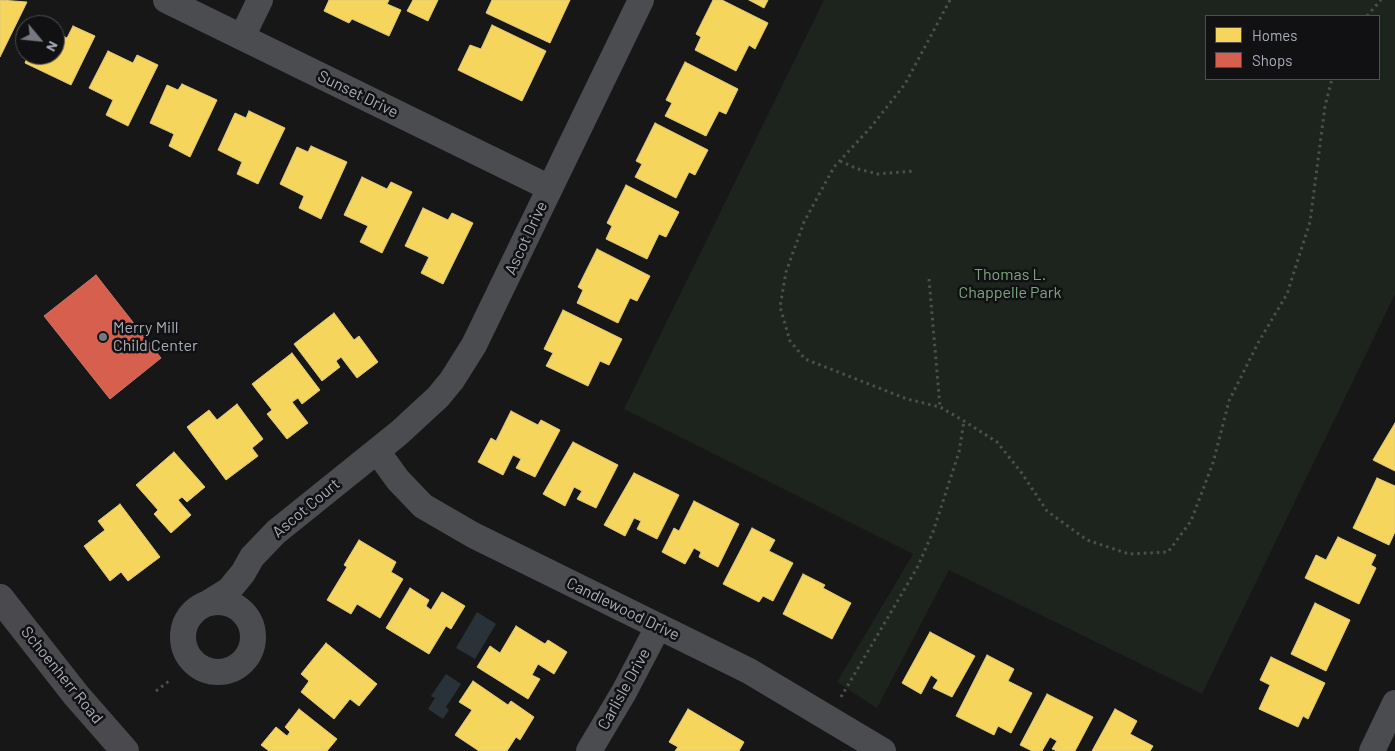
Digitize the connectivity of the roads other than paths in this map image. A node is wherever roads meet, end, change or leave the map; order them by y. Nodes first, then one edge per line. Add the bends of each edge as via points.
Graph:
1 (166, 0) edge
2 (260, 0) edge
3 (641, 0) edge
4 (242, 37) junction
5 (550, 188) junction
6 (377, 451) junction
7 (243, 573) junction
8 (0, 598) edge
9 (208, 602) junction
10 (241, 610) junction
11 (658, 627) junction
12 (1395, 703) edge
13 (125, 751) edge
14 (589, 751) edge
15 (883, 751) edge
16 (1372, 751) edge

1 - 4 street, Sunset Drive
2 - 4 street
3 - 5 street, Ascot Drive
4 - 5 street, Sunset Drive
5 - 6 street, Ascot Drive via 474,345 452,380 422,412
6 - 7 street, Ascot Court via 276,532 252,557
6 - 11 street, Candlewood Drive via 423,506 473,535
7 - 9 street, Ascot Court via 229,590
7 - 10 street, Ascot Court via 239,593
8 - 13 main road, Schoenherr Road via 76,695
9 - 10 street via 220,601
9 - 10 street, Ascot Court via 189,616 182,640 192,662 214,672 235,667 250,651 252,629
11 - 14 street, Carlisle Drive
11 - 15 street, Candlewood Drive via 749,671
12 - 16 street

